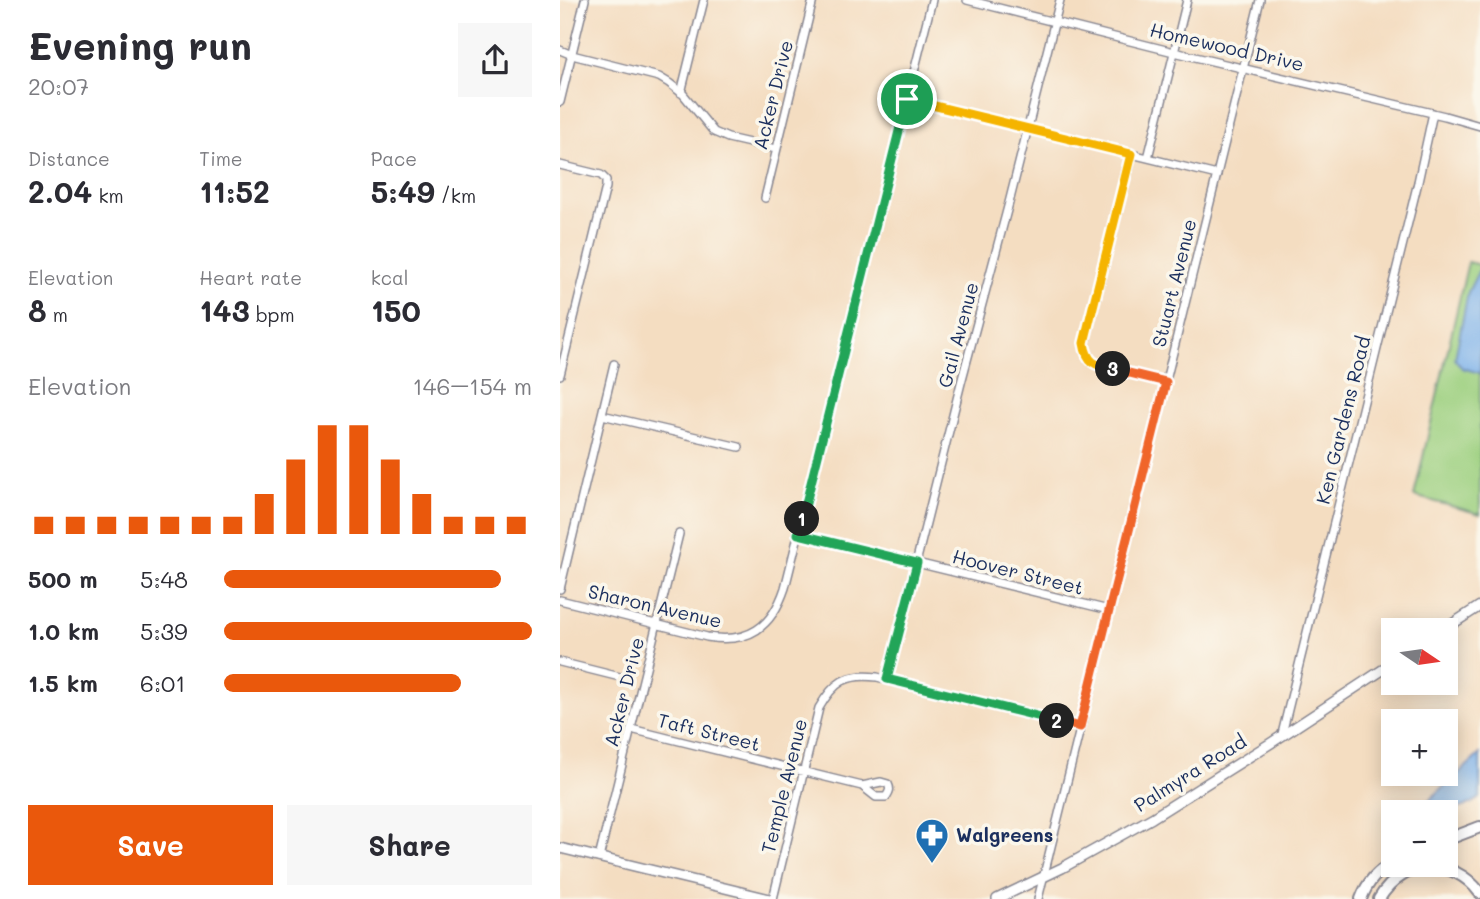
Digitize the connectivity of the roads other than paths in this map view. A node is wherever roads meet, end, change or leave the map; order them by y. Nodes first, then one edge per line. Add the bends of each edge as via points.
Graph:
1 (585, 0) edge
2 (704, 0) edge
3 (813, 0) edge
4 (932, 0) edge
5 (967, 0) edge
6 (1060, 0) edge
7 (1187, 0) edge
8 (1261, 0) edge
9 (1055, 22) junction
10 (560, 50) edge
11 (1174, 52) junction
12 (572, 55) junction
13 (1244, 68) junction
14 (681, 93) junction
15 (907, 99) junction
16 (560, 102) edge
17 (1433, 113) junction
18 (1480, 126) edge
19 (1028, 129) junction
20 (776, 149) junction
21 (1131, 154) junction
22 (1148, 158) junction
23 (560, 165) edge
24 (1217, 175) junction
25 (765, 198) dead end
26 (614, 364) dead end
27 (560, 375) edge
28 (1166, 382) junction
29 (602, 415) junction
30 (739, 447) dead end
31 (679, 534) dead end
32 (798, 534) junction
33 (917, 563) junction
34 (560, 589) edge
35 (560, 600) edge
36 (1480, 606) edge
37 (1109, 610) junction
38 (1458, 620) edge
39 (656, 624) junction
40 (560, 662) edge
41 (1381, 671) edge
42 (624, 678) dead end
43 (887, 679) junction
44 (1080, 727) junction
45 (631, 729) junction
46 (1282, 734) junction
47 (803, 771) junction
48 (862, 786) dead end
49 (1480, 827) edge
50 (1458, 835) edge
51 (560, 848) edge
52 (599, 858) junction
53 (1381, 871) edge
54 (1044, 877) junction
55 (1480, 893) edge
56 (771, 899) edge
57 (997, 899) edge
58 (1038, 899) edge
59 (1361, 899) edge
60 (1380, 899) edge

1 - 12 street
2 - 14 street
3 - 20 street, Acker Drive
4 - 15 street, Sharon Avenue
5 - 9 street, Homewood Drive
6 - 9 street, Gail Avenue
7 - 11 street
8 - 13 street, Stuart Avenue
9 - 11 street, Homewood Drive
9 - 19 street, Gail Avenue
10 - 12 street
11 - 13 street, Homewood Drive
11 - 22 street
12 - 14 street via 647,73
12 - 16 street
13 - 17 street, Homewood Drive
13 - 24 street, Stuart Avenue
14 - 20 street via 714,132
15 - 19 street
15 - 32 street, Sharon Avenue
17 - 18 street, Homewood Drive
17 - 46 street, Ken Gardens Road
19 - 21 street
19 - 33 street, Gail Avenue
20 - 25 street, Acker Drive
21 - 22 street
21 - 28 street via 1084,345 1093,363
22 - 24 street
23 - 27 street via 601,175 607,187
24 - 28 street, Stuart Avenue
26 - 29 street
28 - 37 street, Stuart Avenue
29 - 30 street
29 - 34 street
31 - 39 street, Acker Drive
32 - 33 street, Hoover Street
32 - 39 street, Sharon Avenue via 777,609 758,629 723,639
33 - 37 street, Hoover Street
33 - 43 street, Gail Avenue
35 - 39 street, Sharon Avenue
36 - 38 main road
37 - 44 street, Stuart Avenue
39 - 45 street, Acker Drive
40 - 42 street
41 - 46 main road, Palmyra Road
43 - 44 street, Temple Avenue
43 - 47 street, Temple Avenue via 862,675 836,684 819,708
44 - 54 street, Stuart Avenue
45 - 47 street, Taft Street
45 - 52 street, Acker Drive
46 - 54 main road, Palmyra Road via 1152,818
47 - 48 street, Taft Street
47 - 56 street, Temple Avenue
49 - 50 highway
51 - 52 main road
52 - 56 main road
53 - 59 highway
54 - 57 main road, Palmyra Road
54 - 58 street, Stuart Avenue
55 - 60 highway via 1453,870 1429,867 1394,880

